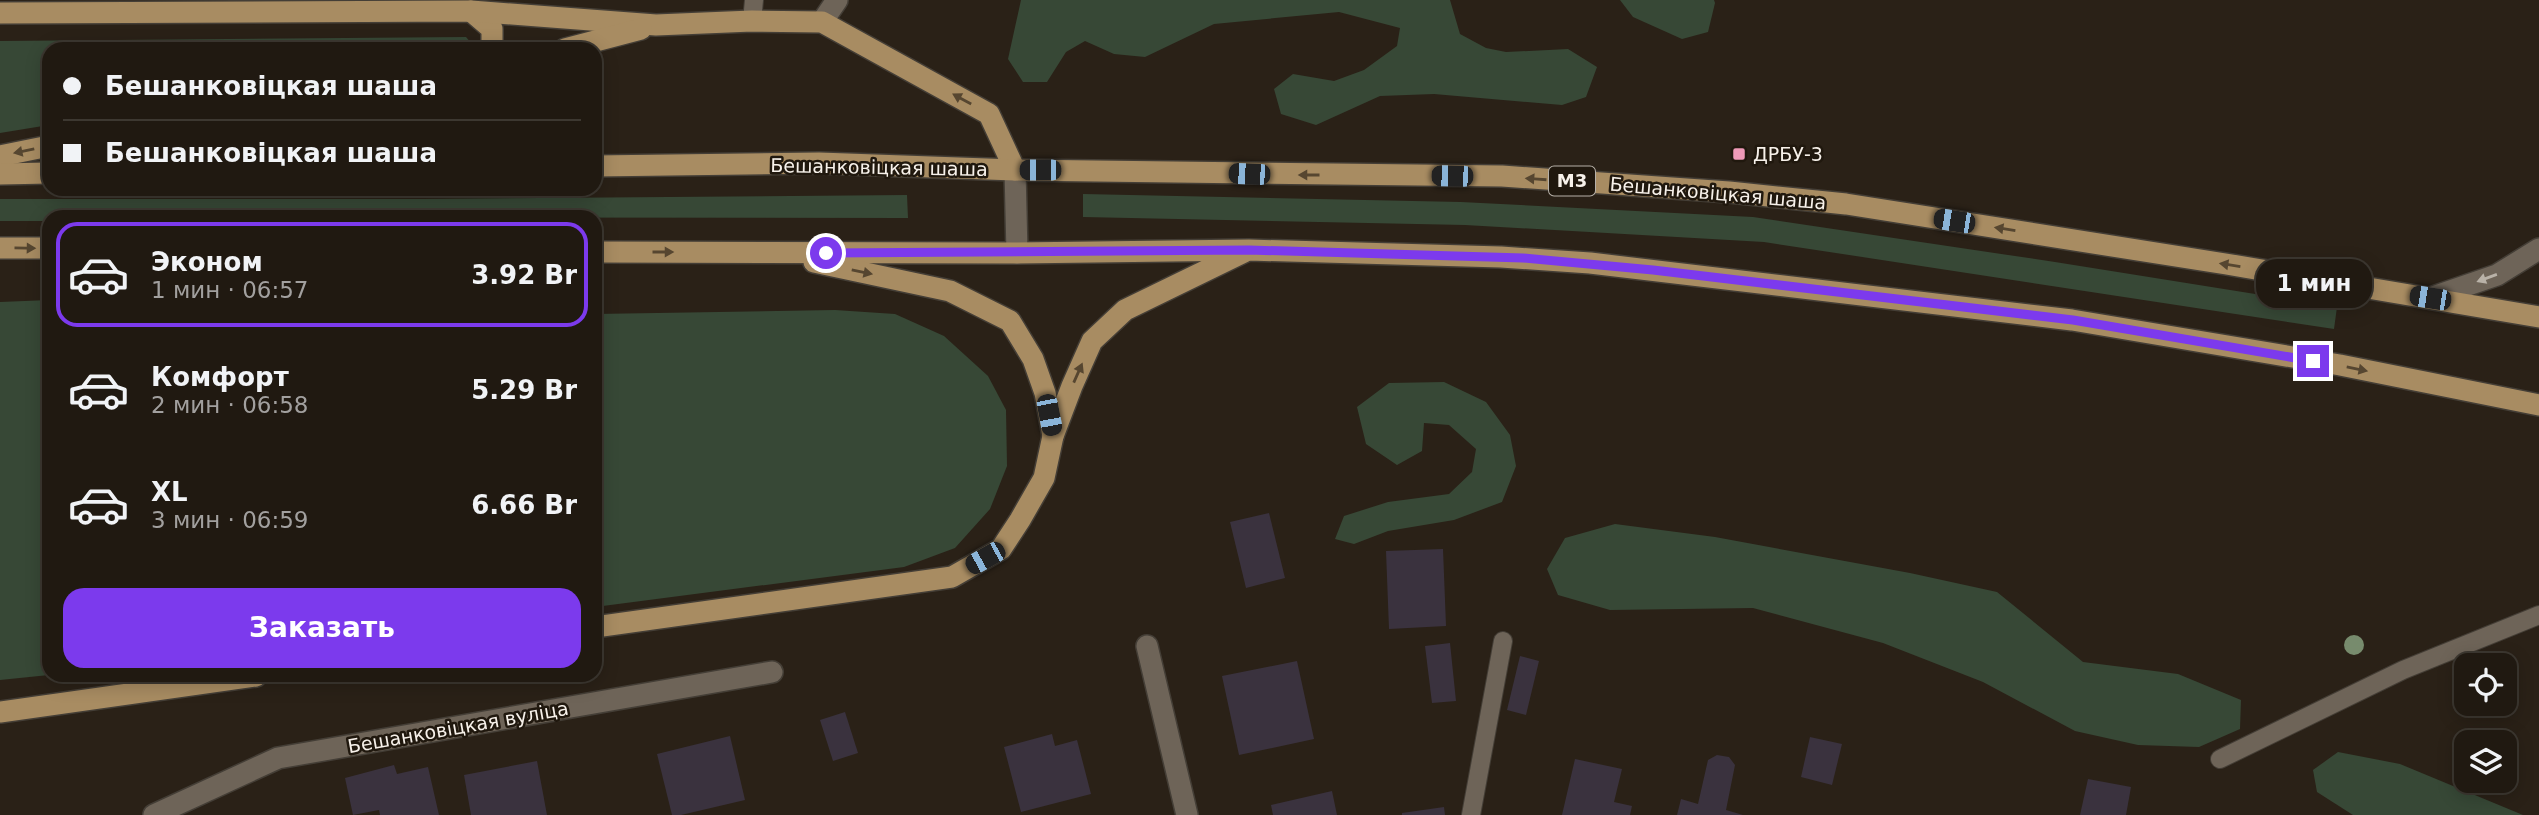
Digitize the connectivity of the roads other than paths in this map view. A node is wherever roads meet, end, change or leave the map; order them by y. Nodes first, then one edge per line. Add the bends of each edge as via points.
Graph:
1 (837, 0) edge
2 (753, 10) edge
3 (471, 11) junction
4 (0, 13) edge
5 (822, 22) junction
6 (656, 25) junction
7 (494, 42) edge
8 (592, 42) edge
9 (42, 147) edge
10 (0, 156) edge
11 (602, 166) edge
12 (1015, 170) junction
13 (42, 173) edge
14 (0, 174) edge
15 (0, 248) edge
16 (42, 248) edge
17 (2539, 248) edge
18 (1249, 250) junction
19 (602, 252) edge
20 (771, 253) junction
21 (1017, 253) junction
22 (2430, 298) junction
23 (2539, 317) edge
24 (2539, 405) edge
25 (1054, 436) junction
26 (2539, 615) edge
27 (602, 626) edge
28 (1503, 641) dead end
29 (1147, 646) dead end
30 (772, 672) dead end
31 (213, 682) edge
32 (0, 712) edge
33 (2220, 759) dead end
34 (154, 815) edge
35 (1187, 815) edge
36 (1471, 815) edge

1 - 5 street
2 - 5 main road
2 - 6 main road
3 - 4 main road
3 - 6 main road
3 - 7 main road via 492,29
12 -> 5 main road via 989,114
6 - 8 main road
9 -> 10 main road
11 - 12 main road, Бешанковіцкая шаша / М3 via 818,163
12 - 21 street
22 -> 12 main road, Бешанковіцкая шаша / М3 via 1846,204 1729,192 1502,176
13 - 14 main road
15 -> 16 main road
17 -> 22 street via 2497,275
18 - 21 main road
18 -> 24 main road via 1590,263 2073,320 2340,365
25 -> 18 main road via 1092,341 1100,333 1125,310
19 -> 20 main road
20 - 21 main road
20 -> 25 main road via 950,290 1010,321 1032,359
22 - 23 main road, Бешанковіцкая шаша / М3
25 - 27 main road via 1044,478 1001,549 952,577
26 - 33 lane via 2403,670
28 - 36 lane
29 - 35 street
30 - 34 street, Бешанковіцкая вуліца via 278,758
31 - 32 main road

